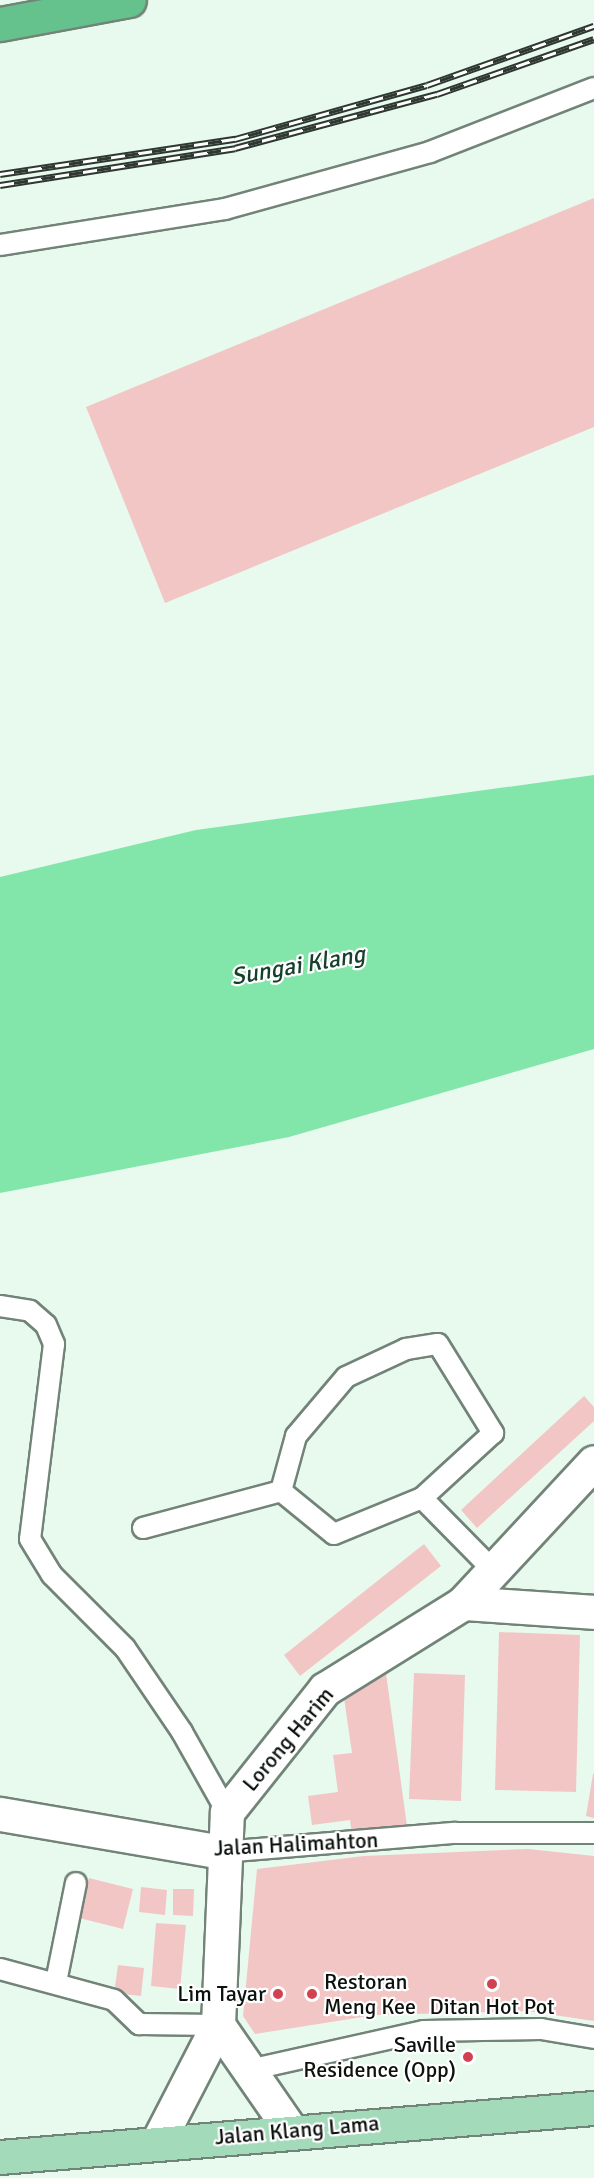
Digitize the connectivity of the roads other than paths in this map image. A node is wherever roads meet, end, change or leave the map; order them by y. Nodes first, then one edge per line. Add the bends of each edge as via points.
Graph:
1 (129, 0) edge
2 (0, 24) edge
3 (594, 88) edge
4 (0, 245) edge
5 (0, 1306) edge
6 (594, 1462) edge
7 (281, 1491) junction
8 (422, 1498) junction
9 (143, 1528) dead end
10 (493, 1570) junction
11 (464, 1603) junction
12 (594, 1612) edge
13 (227, 1812) junction
14 (0, 1814) edge
15 (594, 1833) edge
16 (222, 1852) junction
17 (76, 1883) dead end
18 (0, 1969) edge
19 (56, 1982) junction
20 (218, 2025) junction
21 (594, 2038) edge
22 (249, 2070) junction
23 (594, 2108) edge
24 (290, 2129) junction
25 (158, 2141) junction
26 (0, 2157) edge

1 - 2 highway
3 - 4 lane via 430,152 225,209
5 - 13 lane via 30,1311 46,1325 54,1344 30,1539 52,1575 125,1648 182,1732
6 - 10 street, Lorong Harim
7 - 8 lane via 334,1534
7 - 8 lane via 296,1436 346,1377 406,1349 438,1344 493,1433
7 - 9 lane
8 - 10 lane
10 - 11 street, Lorong Harim
11 - 12 street
11 - 13 street, Lorong Harim via 325,1689
13 - 16 street, Lorong Harim
14 - 16 street, Jalan Halimahton
15 - 16 lane, Jalan Halimahton via 455,1833
16 - 20 street, Lorong Harim
17 - 19 lane
18 - 19 lane
19 - 20 lane via 114,2000 139,2024
20 - 22 street
20 - 25 street, Lorong Harim
21 - 22 lane via 541,2029 424,2031
22 - 24 street
23 - 24 main road, Jalan Klang Lama
24 - 25 main road, Jalan Klang Lama
25 - 26 main road, Jalan Klang Lama

